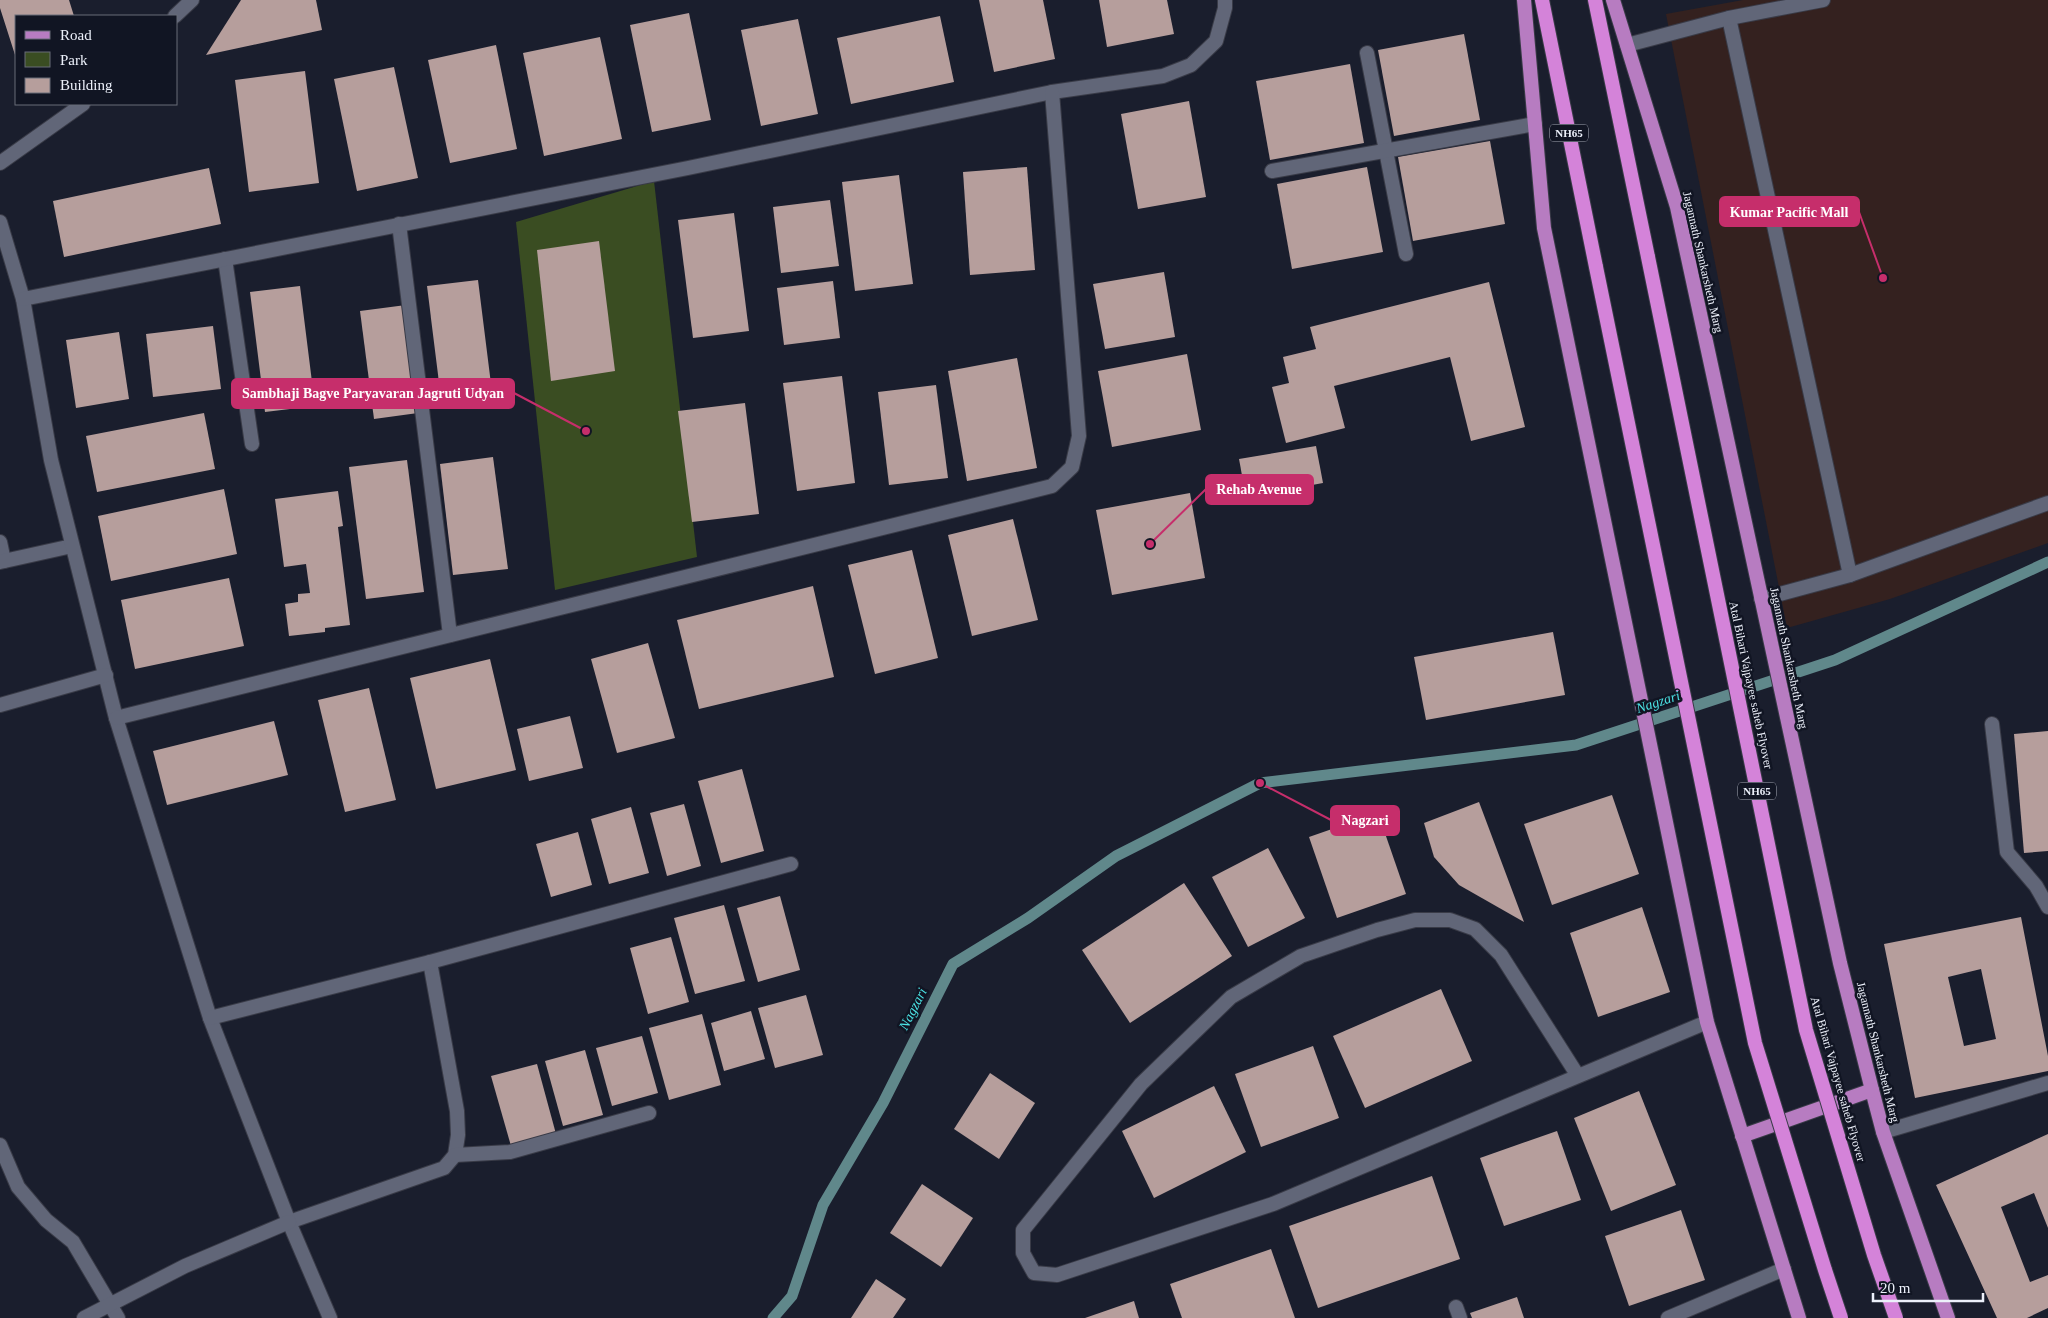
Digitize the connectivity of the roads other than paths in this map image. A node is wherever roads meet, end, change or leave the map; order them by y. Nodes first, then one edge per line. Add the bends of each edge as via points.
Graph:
1 (192, 0) edge
2 (1224, 0) edge
3 (1524, 0) edge
4 (1542, 0) edge
5 (1595, 0) edge
6 (1612, 0) edge
7 (1823, 0) edge
8 (176, 15) edge
9 (1729, 18) junction
10 (1626, 45) junction
11 (1367, 53) dead end
12 (1052, 92) junction
13 (82, 105) edge
14 (1536, 124) junction
15 (1386, 151) junction
16 (0, 163) edge
17 (1272, 171) dead end
18 (0, 222) edge
19 (399, 224) junction
20 (1406, 254) dead end
21 (226, 259) junction
22 (23, 298) junction
23 (252, 444) dead end
24 (2048, 503) edge
25 (0, 542) edge
26 (72, 546) junction
27 (2, 562) edge
28 (1850, 575) junction
29 (1761, 599) junction
30 (450, 635) junction
31 (106, 676) junction
32 (0, 705) edge
33 (116, 718) junction
34 (1992, 724) dead end
35 (791, 864) dead end
36 (2048, 906) edge
37 (430, 962) junction
38 (210, 1018) junction
39 (1707, 1022) junction
40 (1578, 1076) junction
41 (2048, 1084) edge
42 (1872, 1090) junction
43 (649, 1113) dead end
44 (1883, 1132) junction
45 (1742, 1136) junction
46 (0, 1145) edge
47 (455, 1155) junction
48 (289, 1222) junction
49 (1784, 1269) junction
50 (111, 1304) junction
51 (84, 1318) edge
52 (118, 1318) edge
53 (330, 1318) edge
54 (1668, 1318) edge
55 (1800, 1318) edge
56 (1841, 1318) edge
57 (1896, 1318) edge
58 (1948, 1318) edge

1 - 8 street
2 - 12 street via 1225,8 1216,41 1191,65 1164,76
3 - 14 main road
4 - 56 highway, NH65, bridge via 1756,1043
5 - 57 highway, Atal Bihari Vajpayee saheb Flyover / NH65, bridge via 1806,1030
6 - 10 main road, Jagannath Shankarsheth Marg
7 - 9 street
9 - 10 street
9 - 28 street
10 - 29 main road, Jagannath Shankarsheth Marg via 1677,207
11 - 15 street
12 - 19 street
12 - 30 street via 1079,436 1072,467 1052,486
13 - 16 street
14 - 15 street
14 - 39 main road via 1544,228
15 - 17 street
15 - 20 street
18 - 22 street
19 - 21 street
19 - 30 street
21 - 22 street
21 - 23 street
22 - 26 street via 51,460
24 - 28 street
25 - 27 street
26 - 27 street
26 - 31 street
28 - 29 street
29 - 42 main road, Jagannath Shankarsheth Marg via 1840,963
30 - 33 street
31 - 32 street
31 - 33 street
33 - 38 street
34 - 36 street via 2007,852 2036,886
35 - 37 street
37 - 38 street
37 - 47 street via 457,1111
38 - 48 street
39 - 40 street
39 - 45 main road
40 - 40 street via 1501,955 1475,929 1450,920 1415,920 1377,930 1301,956 1231,997 1128,1099 1023,1230 1023,1253 1034,1273 1057,1275 1273,1204
41 - 44 street
42 - 44 main road, Jagannath Shankarsheth Marg
42 - 45 main road
43 - 47 street via 510,1152
44 - 58 main road, Jagannath Shankarsheth Marg
45 - 49 main road
46 - 50 street via 18,1187 46,1220 73,1242
47 - 48 street via 444,1168
48 - 50 street via 185,1266
48 - 53 street
49 - 54 street
49 - 55 main road
50 - 51 street
50 - 52 street

